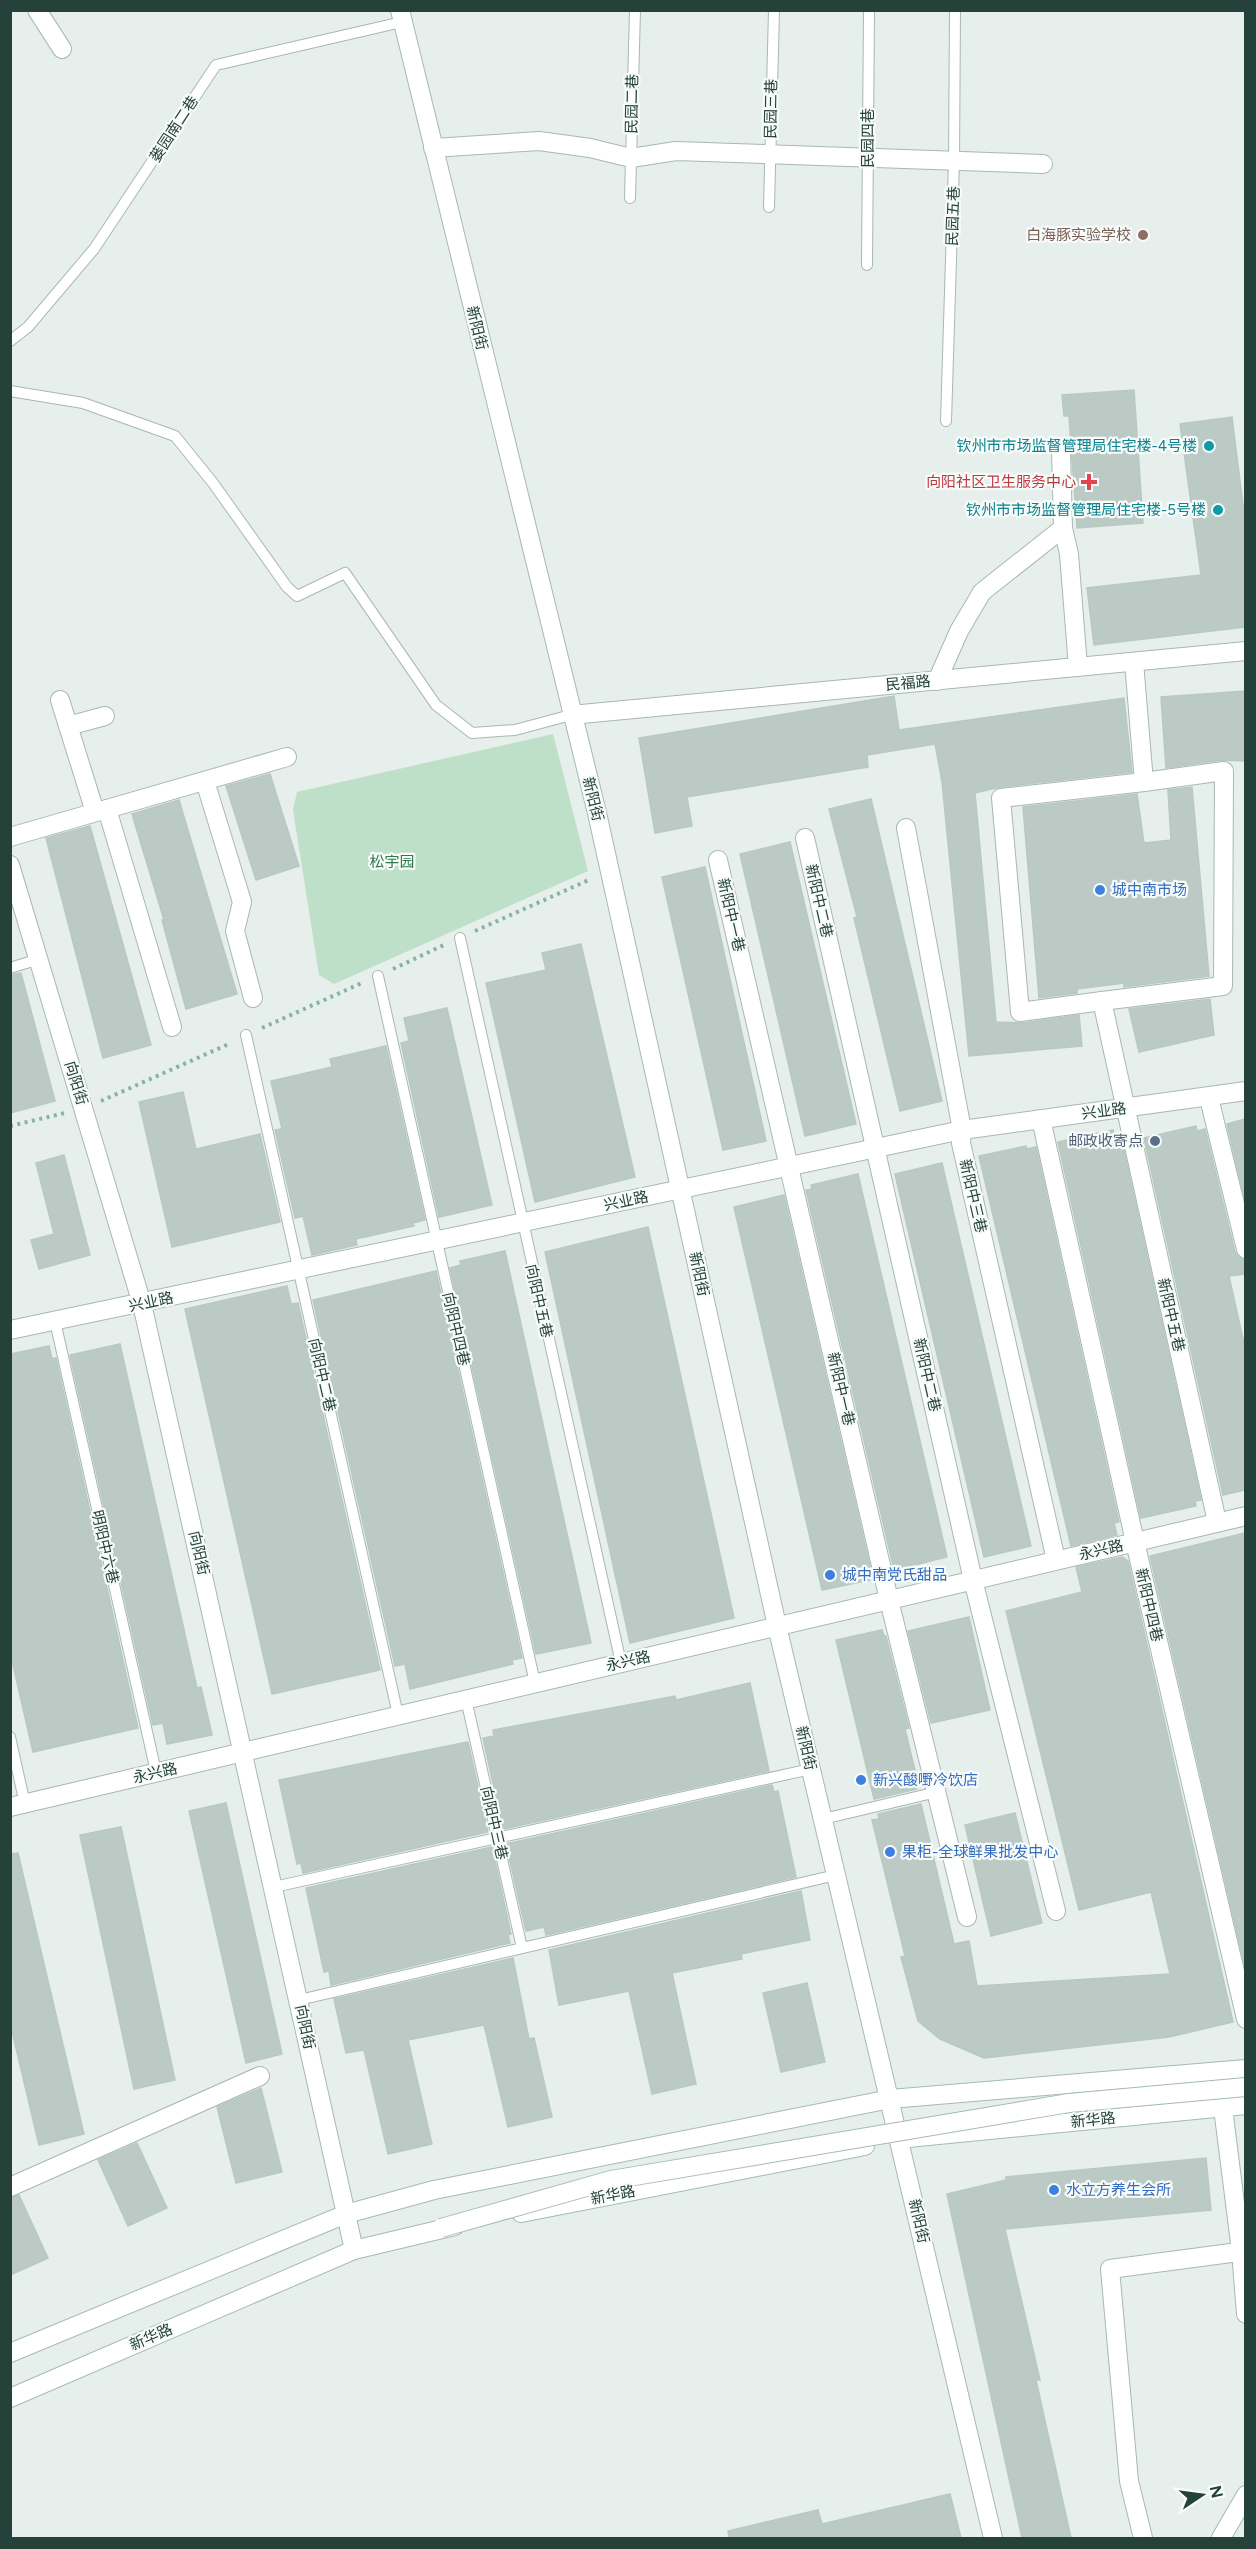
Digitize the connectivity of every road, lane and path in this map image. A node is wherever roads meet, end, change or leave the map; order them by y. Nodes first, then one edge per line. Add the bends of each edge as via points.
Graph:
1 (37, 10) edge
2 (634, 10) edge
3 (774, 10) edge
4 (869, 10) edge
5 (955, 10) edge
6 (401, 16) edge
7 (62, 49) dead end
8 (433, 148) junction
9 (771, 153) junction
10 (631, 158) junction
11 (868, 160) junction
12 (954, 162) junction
13 (1043, 164) dead end
14 (630, 198) dead end
15 (769, 207) dead end
16 (867, 265) dead end
17 (10, 341) edge
18 (10, 391) edge
19 (946, 421) dead end
20 (1061, 450) dead end
21 (1063, 528) junction
22 (1245, 651) edge
23 (1134, 662) junction
24 (1078, 667) junction
25 (937, 681) junction
26 (60, 700) dead end
27 (572, 715) junction
28 (105, 716) dead end
29 (68, 726) junction
30 (287, 757) dead end
31 (205, 781) junction
32 (1144, 782) junction
33 (101, 810) junction
34 (906, 828) dead end
35 (10, 837) edge
36 (805, 837) dead end
37 (718, 860) dead end
38 (10, 865) edge
39 (610, 870) junction
40 (459, 938) junction
41 (39, 959) junction
42 (10, 968) edge
43 (378, 976) junction
44 (253, 998) dead end
45 (1102, 1001) junction
46 (172, 1027) dead end
47 (246, 1035) junction
48 (1245, 1091) edge
49 (1209, 1098) junction
50 (1124, 1108) junction
51 (84, 1109) junction
52 (1041, 1119) junction
53 (10, 1126) edge
54 (962, 1130) junction
55 (875, 1148) junction
56 (790, 1166) junction
57 (681, 1190) junction
58 (522, 1223) junction
59 (436, 1242) junction
60 (1245, 1249) edge
61 (299, 1271) junction
62 (142, 1304) junction
63 (55, 1321) junction
64 (10, 1330) edge
65 (1245, 1516) edge
66 (1217, 1522) junction
67 (1135, 1542) junction
68 (1056, 1560) junction
69 (973, 1580) junction
70 (889, 1600) junction
71 (777, 1626) junction
72 (621, 1662) junction
73 (535, 1683) junction
74 (466, 1699) junction
75 (398, 1715) junction
76 (10, 1737) edge
77 (244, 1751) junction
78 (811, 1769) junction
79 (156, 1772) junction
80 (937, 1792) junction
81 (18, 1805) edge
82 (823, 1819) junction
83 (498, 1838) junction
84 (836, 1875) junction
85 (274, 1887) junction
86 (1056, 1911) dead end
87 (967, 1917) dead end
88 (522, 1948) junction
89 (299, 2000) junction
90 (1245, 2019) edge
91 (1245, 2069) edge
92 (260, 2076) dead end
93 (1245, 2087) edge
94 (890, 2099) junction
95 (1245, 2105) edge
96 (1223, 2108) junction
97 (899, 2139) junction
98 (10, 2187) edge
99 (346, 2214) junction
100 (441, 2228) junction
101 (354, 2250) junction
102 (1243, 2251) edge
103 (1245, 2314) edge
104 (10, 2353) edge
105 (10, 2398) edge
106 (1245, 2495) edge
107 (993, 2538) edge
108 (1143, 2538) edge
109 (1221, 2538) edge

1 - 7 street
2 - 10 lane, 民园二巷
3 - 9 lane, 民园三巷
4 - 11 lane, 民园四巷
5 - 12 lane, 民园五巷
6 - 8 street, 新阳街
6 - 17 lane, 蒌园南二巷 via 216,65 94,249 28,327
8 - 10 street via 539,141
8 - 27 street, 新阳街
9 - 10 street via 676,151
9 - 11 street
9 - 15 lane, 民园三巷
10 - 14 lane, 民园二巷
11 - 12 street
11 - 16 lane, 民园四巷
12 - 13 street
12 - 19 lane, 民园五巷
18 - 27 lane via 83,403 175,436 287,587 297,596 345,573 436,705 472,733 515,730
20 - 21 street
21 - 24 street via 1069,554
21 - 25 street via 982,592
22 - 23 street, 民福路
23 - 24 street, 民福路
23 - 32 street
24 - 25 street, 民福路
25 - 27 street, 民福路
26 - 29 street
27 - 39 street, 新阳街
28 - 29 street
29 - 33 street
30 - 31 street
31 - 33 street
31 - 44 street via 242,902 235,931
32 - 45 street via 1224,771 1223,986
32 - 45 street via 1001,798 1020,1012
33 - 35 street
33 - 46 street
34 - 54 street, 新阳中三巷
36 - 55 street, 新阳中二巷
37 - 56 street, 新阳中一巷
38 - 41 street, 向阳街
39 - 40 path
39 - 57 street, 新阳街
40 - 43 path
40 - 58 lane, 向阳中五巷
41 - 42 lane
41 - 51 street, 向阳街
43 - 47 path
43 - 59 lane, 向阳中四巷
45 - 50 street, 新阳中五巷
47 - 51 path
47 - 61 lane, 向阳中二巷
48 - 49 street, 兴业路
49 - 50 street, 兴业路
49 - 60 street
50 - 52 street, 兴业路
50 - 66 street, 新阳中五巷
51 - 53 path
51 - 62 street, 向阳街
52 - 54 street, 兴业路
52 - 67 street, 新阳中四巷
54 - 55 street, 兴业路
54 - 68 street, 新阳中三巷 via 961,1143
55 - 56 street, 兴业路
55 - 69 street, 新阳中二巷
56 - 57 street, 兴业路
56 - 70 street, 新阳中一巷
57 - 58 street, 兴业路
57 - 71 street, 新阳街
58 - 59 street, 兴业路
58 - 72 lane, 向阳中五巷
59 - 61 street, 兴业路
59 - 73 lane, 向阳中四巷
61 - 62 street, 兴业路
61 - 75 lane, 向阳中二巷
62 - 63 street, 兴业路
62 - 77 street, 向阳街
63 - 64 street, 兴业路
63 - 79 lane, 明阳中六巷
65 - 66 street, 永兴路
66 - 67 street, 永兴路
67 - 68 street, 永兴路
67 - 90 street, 新阳中四巷
68 - 69 street, 永兴路
69 - 70 street, 永兴路
69 - 86 street, 新阳中二巷
70 - 71 street, 永兴路
70 - 80 street, 新阳中一巷
71 - 72 street, 永兴路
71 - 78 street, 新阳街
72 - 73 street, 永兴路
73 - 74 street, 永兴路
74 - 75 street, 永兴路
74 - 83 lane, 向阳中三巷
75 - 77 street, 永兴路
76 - 81 lane
77 - 79 street, 永兴路
77 - 85 street, 向阳街
78 - 82 street, 新阳街
78 - 83 lane
79 - 81 street, 永兴路
80 - 82 lane
80 - 87 street, 新阳中一巷
82 - 84 street, 新阳街
83 - 85 lane
83 - 88 lane, 向阳中三巷
84 - 88 lane
84 - 94 street, 新阳街
85 - 89 street, 向阳街
88 - 89 lane
89 - 99 street, 向阳街
91 - 94 street
92 - 98 street
93 - 100 street, bridge via 1070,2103 611,2180
94 - 97 street, 新阳街
94 - 99 street via 434,2190
95 - 96 street, 新华路
96 - 97 street, 新华路
96 - 102 street
97 - 100 street, 新华路
97 - 107 street, 新阳街
99 - 101 street, 向阳街
99 - 104 street
100 - 101 street, 新华路
101 - 105 street, 新华路
102 - 103 street
102 - 108 street via 1110,2269 1129,2481
106 - 109 street

